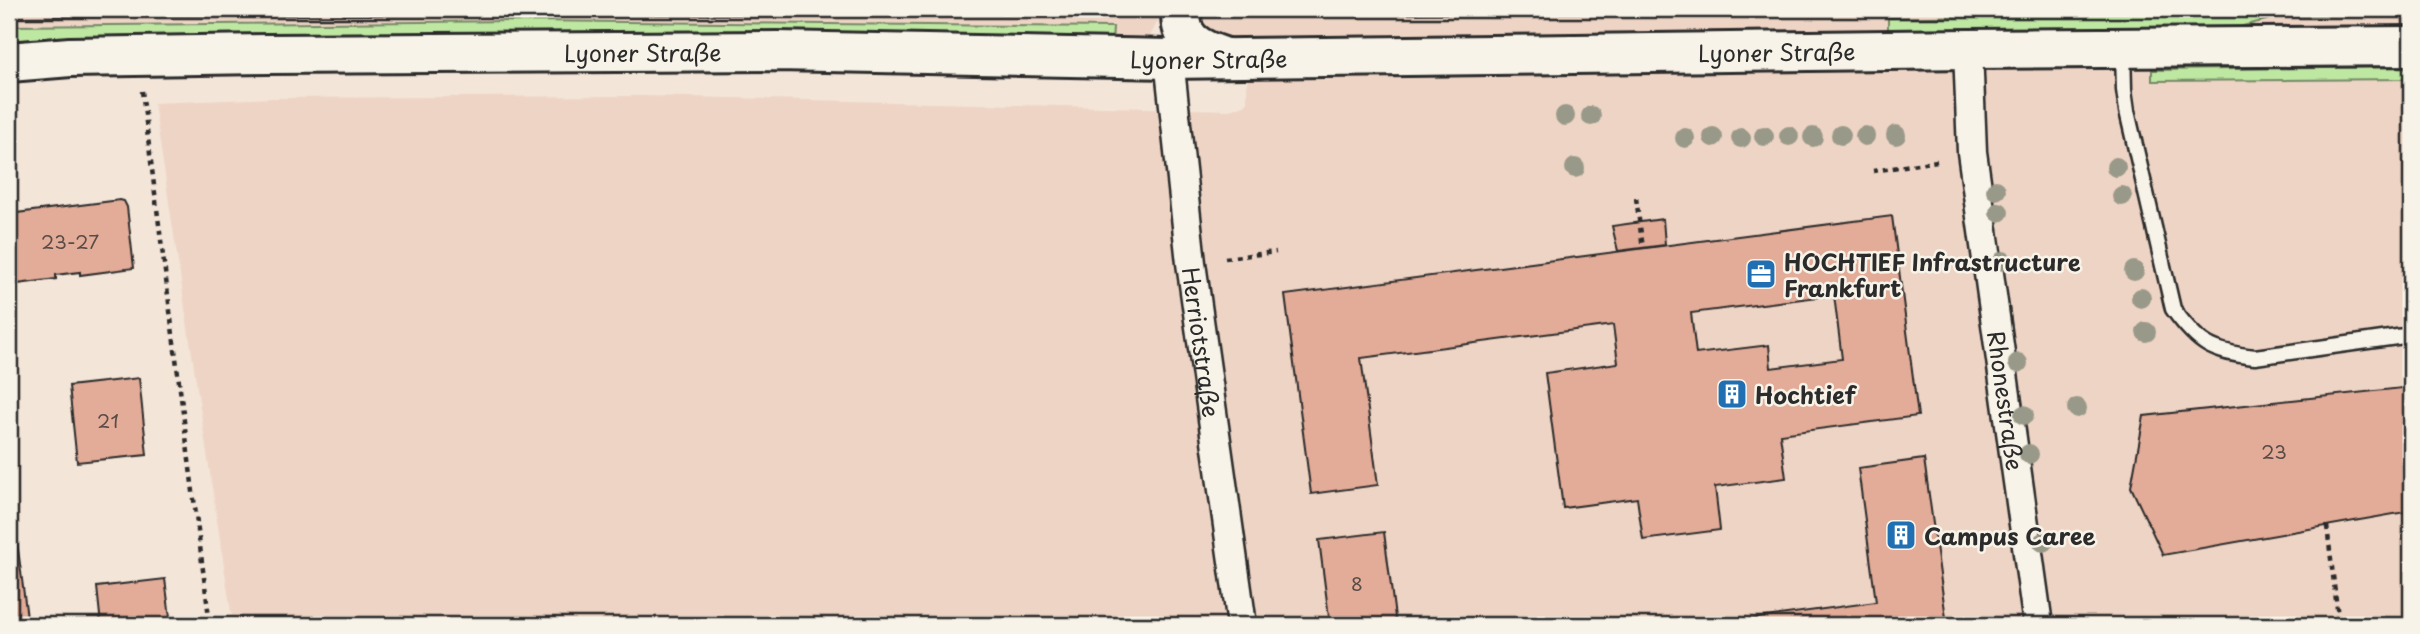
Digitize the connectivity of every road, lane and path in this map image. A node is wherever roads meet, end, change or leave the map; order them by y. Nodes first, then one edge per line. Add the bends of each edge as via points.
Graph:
1 (1182, 9) edge
2 (2411, 46) edge
3 (2123, 48) junction
4 (1968, 49) junction
5 (1223, 57) junction
6 (1169, 59) junction
7 (9, 62) edge
8 (142, 90) dead end
9 (1937, 161) dead end
10 (1873, 171) dead end
11 (1636, 198) dead end
12 (1643, 248) dead end
13 (1276, 252) dead end
14 (1225, 258) dead end
15 (2411, 335) edge
16 (2327, 526) dead end
17 (210, 625) edge
18 (1242, 625) edge
19 (2038, 625) edge
20 (2339, 625) edge

1 - 5 main road via 1181,27 1188,38 1203,51
2 - 3 main road, Lyoner Straße
3 - 4 main road, Lyoner Straße
3 - 15 lane via 2127,111 2173,309 2188,329 2203,343 2229,354 2255,357
4 - 5 main road, Lyoner Straße
4 - 19 street, Rhonestraße via 1972,152
5 - 6 main road, Lyoner Straße
6 - 7 main road, Lyoner Straße via 749,51 255,54
6 - 18 street, Herriotstraße via 1191,263
8 - 17 path
9 - 10 path
11 - 12 path
13 - 14 path
16 - 20 path

